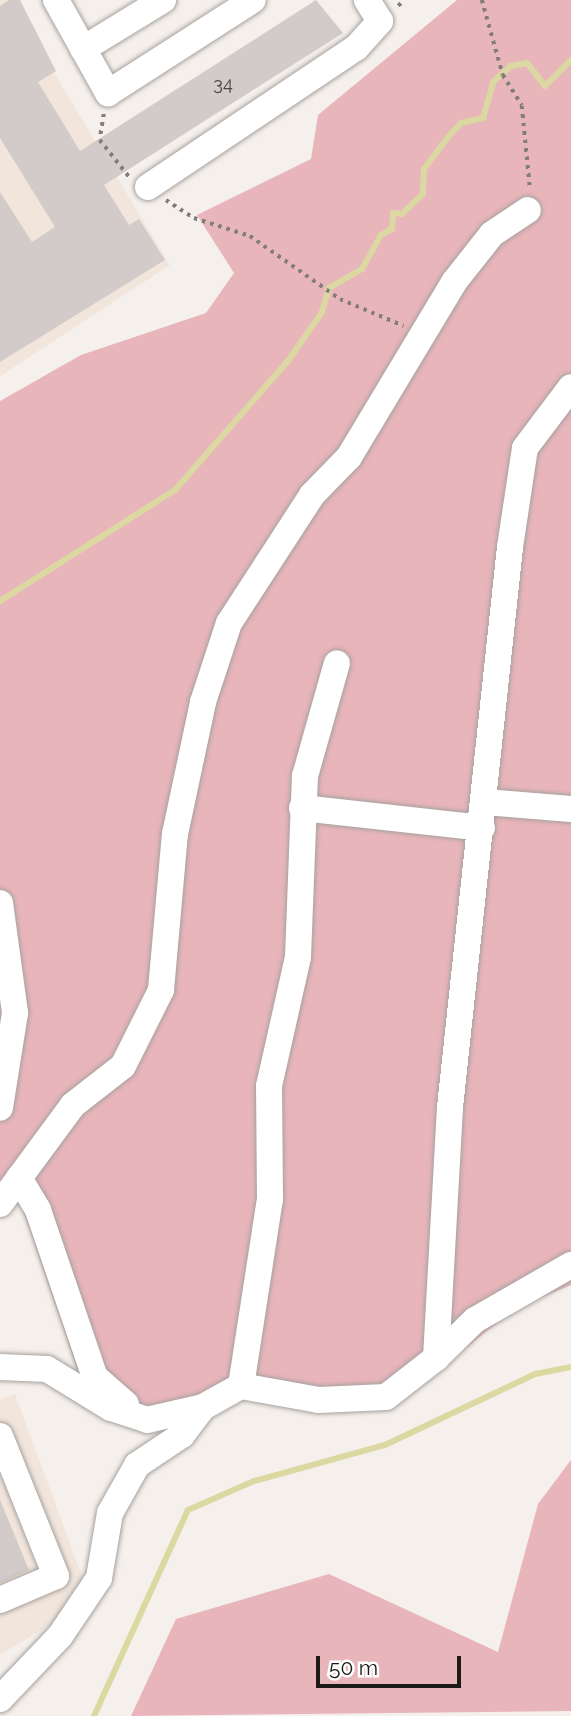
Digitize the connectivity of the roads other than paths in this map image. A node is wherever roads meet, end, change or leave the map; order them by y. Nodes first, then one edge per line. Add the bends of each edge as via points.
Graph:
1 (56, 0) edge
2 (163, 0) edge
3 (253, 0) edge
4 (367, 0) edge
5 (83, 49) junction
6 (148, 187) road end
7 (528, 210) road end
8 (571, 387) edge
9 (338, 663) dead end
10 (302, 808) junction
11 (571, 809) edge
12 (484, 815) junction
13 (1, 911) edge
14 (0, 1108) edge
15 (19, 1178) junction
16 (0, 1204) edge
17 (571, 1265) edge
18 (436, 1358) junction
19 (0, 1367) edge
20 (242, 1386) junction
21 (203, 1408) junction
22 (147, 1420) junction
23 (0, 1436) edge
24 (0, 1600) edge
25 (0, 1699) edge

1 - 5 lane
2 - 5 lane
3 - 5 lane via 108,93
4 - 6 lane via 380,21 355,48
7 - 15 lane via 492,234 420,337 349,457 312,495 229,623 203,702 175,834 161,990 123,1066 73,1105
8 - 12 lane via 525,450
9 - 10 lane via 319,714
10 - 12 lane
10 - 20 lane via 298,957 269,1086 270,1199
11 - 12 lane
12 - 18 lane via 450,1107
13 - 14 lane via 15,1013
15 - 16 lane
15 - 22 lane via 38,1210 95,1377
17 - 18 lane via 475,1320
18 - 20 lane via 386,1397 319,1400
19 - 22 lane via 47,1369 111,1408
20 - 21 lane
21 - 22 lane
21 - 25 lane via 183,1435 137,1465 110,1513 99,1578 60,1636
23 - 24 lane via 56,1576

